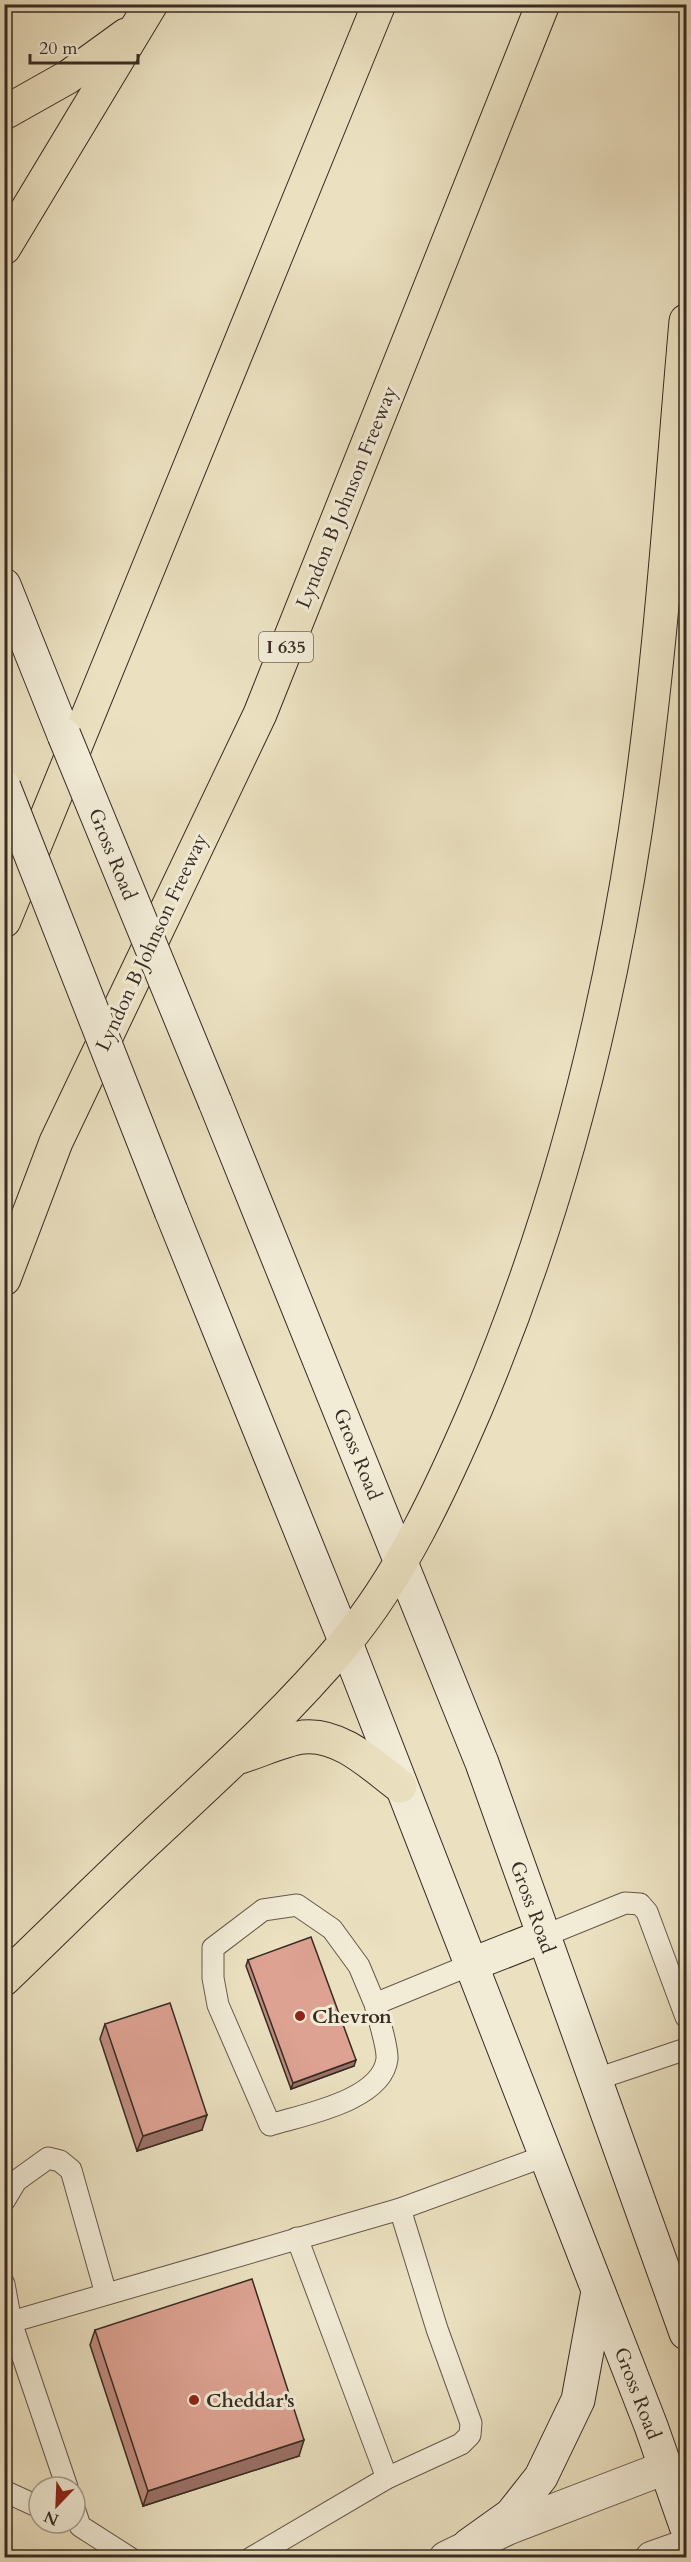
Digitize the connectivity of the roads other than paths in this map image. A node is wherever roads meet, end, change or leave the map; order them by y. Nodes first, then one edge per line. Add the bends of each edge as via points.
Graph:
1 (379, 4) edge
2 (543, 4) edge
3 (144, 16) edge
4 (4, 113) edge
5 (4, 248) edge
6 (687, 321) edge
7 (4, 585) edge
8 (4, 787) edge
9 (4, 921) edge
10 (4, 1279) edge
11 (401, 1561) junction
12 (346, 1643) junction
13 (239, 1757) junction
14 (400, 1786) junction
15 (544, 1936) junction
16 (470, 1965) junction
17 (4, 1979) edge
18 (375, 2004) junction
19 (687, 2017) edge
20 (687, 2049) edge
21 (594, 2080) junction
22 (545, 2156) junction
23 (4, 2201) edge
24 (400, 2209) junction
25 (297, 2238) junction
26 (4, 2284) edge
27 (598, 2291) junction
28 (106, 2294) junction
29 (8, 2323) edge
30 (687, 2333) edge
31 (676, 2464) edge
32 (63, 2475) edge
33 (387, 2478) junction
34 (4, 2490) edge
35 (27, 2501) edge
36 (687, 2526) edge
37 (87, 2528) edge
38 (687, 2546) edge
39 (458, 2551) edge
40 (130, 2558) edge
41 (250, 2558) edge
42 (652, 2558) edge

1 - 9 highway
2 - 10 highway, Lyndon B Johnson Freeway / I 635 via 260,714 56,1142
3 - 4 highway via 68,77
3 - 5 highway
6 - 11 highway via 650,713 635,833 603,1008 571,1137 526,1280 448,1472
7 - 11 main road, Gross Road, bridge
8 - 12 main road, Gross Road, bridge
11 - 12 highway
11 - 15 main road, Gross Road via 482,1763
12 - 13 highway
12 - 14 main road, Gross Road
13 - 14 highway via 303,1737 332,1742 346,1745
13 - 17 highway
14 - 16 main road, Gross Road
15 - 16 main road
15 - 19 lane via 626,1903 640,1904 647,1912
15 - 21 main road, Gross Road
16 - 18 lane
16 - 22 main road, Gross Road
18 - 18 lane via 387,2059 378,2079 342,2104 270,2125 218,2005 213,1948 263,1910 297,1905 332,1929 359,1966
20 - 21 lane
21 - 30 main road, Gross Road
22 - 24 lane
22 - 27 main road, Gross Road
23 - 28 lane via 16,2181 48,2158 71,2169
24 - 25 lane
24 - 33 lane via 471,2423 470,2436 461,2444
25 - 28 lane
25 - 33 lane
26 - 29 lane
27 - 31 main road, Gross Road
27 - 39 main road via 578,2400 541,2477 511,2515
28 - 29 lane
29 - 32 lane
31 - 36 main road, Gross Road
31 - 39 main road
33 - 41 lane
34 - 35 lane
37 - 40 lane
38 - 42 main road

